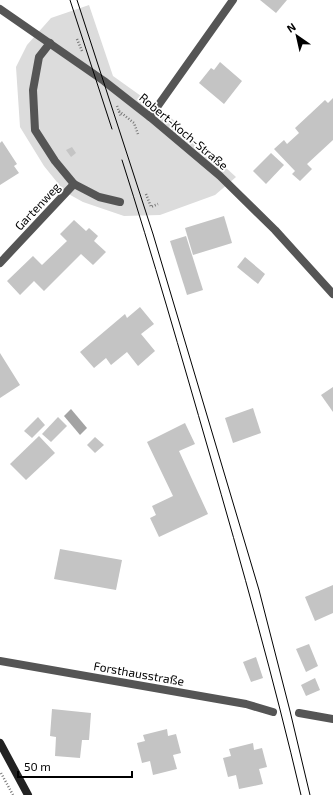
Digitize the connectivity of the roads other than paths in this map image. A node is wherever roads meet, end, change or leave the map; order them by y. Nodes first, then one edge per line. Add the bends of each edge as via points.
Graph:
1 (233, 0) edge
2 (0, 9) edge
3 (50, 42) junction
4 (150, 117) junction
5 (74, 184) junction
6 (120, 202) dead end
7 (0, 263) edge
8 (333, 294) edge
9 (0, 661) edge
10 (273, 712) dead end
11 (298, 713) dead end
12 (333, 719) edge
13 (0, 743) edge
14 (28, 795) edge

1 - 4 street
2 - 3 street, Robert-Koch-Straße
3 - 4 street, Robert-Koch-Straße
3 - 5 street, Gartenweg via 39,57 33,90 35,130 55,162
4 - 8 street, Robert-Koch-Straße via 225,180
5 - 6 street, Gartenweg via 99,197
5 - 7 street, Gartenweg
9 - 10 street, Forsthausstraße via 246,704
11 - 12 street
13 - 14 main road

